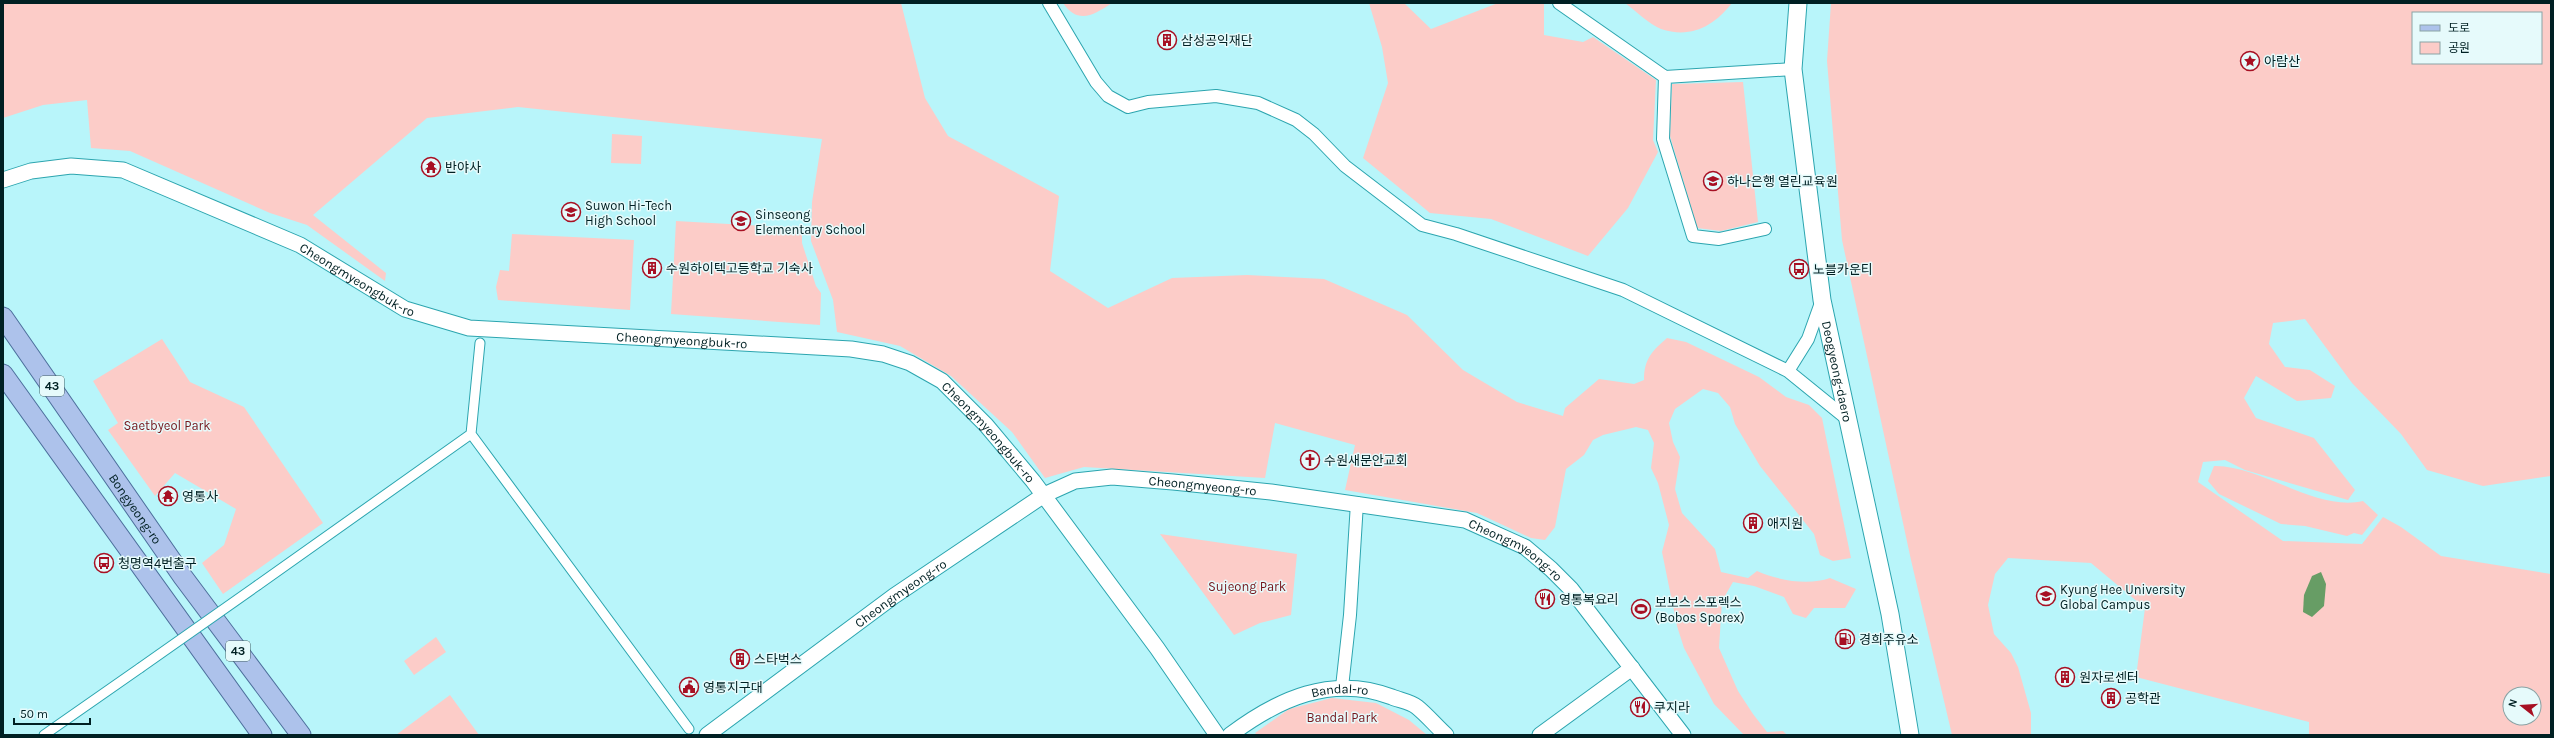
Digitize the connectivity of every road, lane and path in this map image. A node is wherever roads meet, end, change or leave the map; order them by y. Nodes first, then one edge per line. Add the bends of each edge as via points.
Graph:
1 (1049, 3) edge
2 (1559, 3) edge
3 (1798, 3) edge
4 (1793, 69) junction
5 (1665, 77) junction
6 (3, 180) edge
7 (1765, 228) dead end
8 (1822, 300) junction
9 (3, 317) edge
10 (480, 343) dead end
11 (1788, 371) junction
12 (3, 374) edge
13 (1846, 418) junction
14 (471, 434) junction
15 (1044, 495) junction
16 (1357, 503) junction
17 (1632, 668) junction
18 (1342, 687) junction
19 (689, 729) dead end
20 (44, 735) edge
21 (262, 735) edge
22 (301, 735) edge
23 (707, 735) edge
24 (1217, 735) edge
25 (1230, 735) edge
26 (1446, 735) edge
27 (1540, 735) edge
28 (1683, 735) edge
29 (1910, 735) edge

1 - 11 street via 1096,82 1108,96 1128,107 1148,102 1216,96 1258,103 1296,120 1314,134 1345,166 1422,225 1623,290
2 - 5 street
3 - 4 main road, Deogyeong-daero
4 - 5 street
4 - 8 main road, Deogyeong-daero
5 - 7 street via 1663,139 1693,236 1719,240
6 - 15 street, Cheongmyeongbuk-ro via 31,171 71,166 123,170 300,245 405,309 469,328 826,347 883,354 910,363 942,381 986,425
8 - 11 street via 1808,339
8 - 13 main road, Deogyeong-daero
9 - 22 main road, Bongyeong-ro / 43 via 183,577
10 - 14 street
11 - 13 street
12 - 21 main road, 43
13 - 29 main road, Deogyeong-daero via 1890,614
14 - 19 street
14 - 20 street, bridge
15 - 16 street, Cheongmyeong-ro via 1075,481 1112,477
15 - 23 street, Cheongmyeong-ro via 894,596
15 - 24 street, Cheongmyeongbuk-ro via 1157,648
16 - 17 street, Cheongmyeong-ro via 1465,520 1525,547 1571,589
16 - 18 street via 1350,615
17 - 27 street
17 - 28 street, Cheongmyeong-ro
18 - 25 street, Bandal-ro via 1294,697 1256,716
18 - 26 street, Bandal-ro via 1371,689 1416,706

